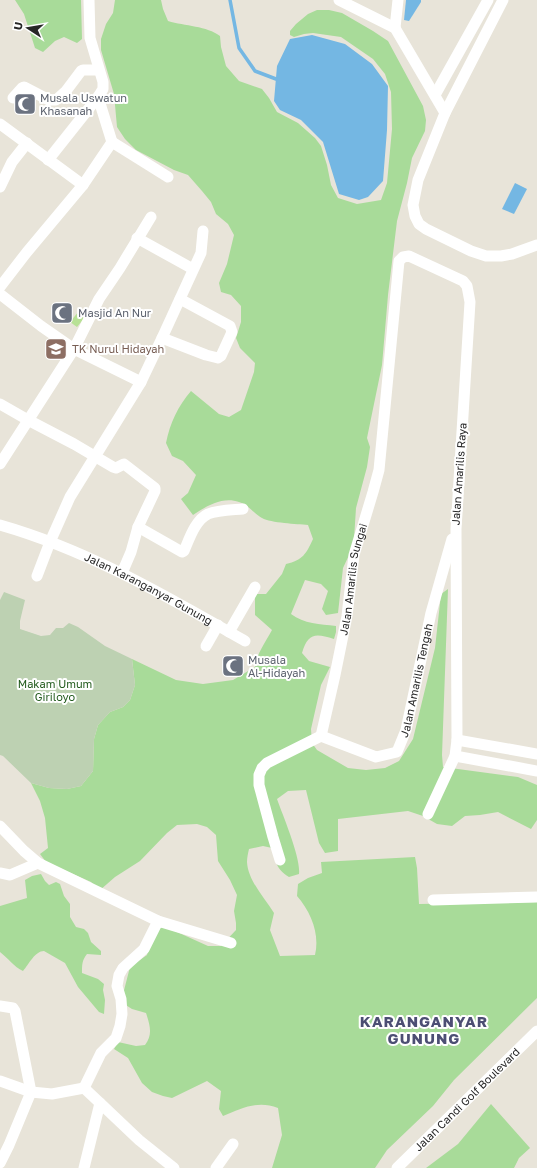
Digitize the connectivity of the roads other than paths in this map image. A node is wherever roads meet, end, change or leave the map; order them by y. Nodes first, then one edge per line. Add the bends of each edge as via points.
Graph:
1 (89, 0) edge
2 (339, 0) edge
3 (398, 0) edge
4 (488, 0) edge
5 (503, 0) edge
6 (395, 28) junction
7 (98, 70) junction
8 (435, 95) junction
9 (98, 97) junction
10 (13, 98) dead end
11 (445, 113) junction
12 (0, 124) edge
13 (112, 142) junction
14 (27, 143) junction
15 (48, 160) junction
16 (168, 177) dead end
17 (83, 185) junction
18 (0, 187) edge
19 (151, 217) dead end
20 (203, 231) dead end
21 (137, 238) junction
22 (537, 245) edge
23 (399, 261) joint
24 (193, 269) junction
25 (0, 287) edge
26 (180, 299) junction
27 (162, 338) junction
28 (74, 348) junction
29 (141, 382) junction
30 (0, 404) edge
31 (28, 420) junction
32 (95, 457) junction
33 (0, 464) edge
34 (243, 509) dead end
35 (0, 525) edge
36 (138, 527) junction
37 (456, 529) joint
38 (50, 542) junction
39 (451, 561) junction
40 (122, 573) junction
41 (37, 576) dead end
42 (255, 586) dead end
43 (218, 625) junction
44 (230, 632) junction
45 (245, 641) dead end
46 (206, 646) dead end
47 (321, 736) junction
48 (457, 740) junction
49 (504, 748) junction
50 (537, 754) edge
51 (455, 756) junction
52 (501, 764) junction
53 (537, 771) edge
54 (428, 814) dead end
55 (0, 826) edge
56 (280, 860) dead end
57 (38, 863) junction
58 (0, 873) edge
59 (537, 896) edge
60 (433, 900) dead end
61 (158, 921) junction
62 (231, 943) dead end
63 (0, 1006) edge
64 (537, 1031) edge
65 (0, 1082) edge
66 (84, 1088) junction
67 (31, 1092) junction
68 (100, 1102) junction
69 (234, 1144) dead end
70 (0, 1163) edge
71 (84, 1168) edge
72 (174, 1168) edge
73 (216, 1168) edge
74 (397, 1168) edge

1 - 7 street via 90,38
2 - 6 street
3 - 6 street
4 - 8 street
5 - 11 street
6 - 8 street
7 - 9 street via 103,86
7 - 10 street via 81,71 56,100 49,100 24,87
8 - 11 street
9 - 13 street
9 - 15 street
11 - 22 street via 418,180 413,205 419,224 486,256 512,254
12 - 14 street
13 - 16 street
13 - 17 street
14 - 15 street
14 - 18 street via 12,162
15 - 17 street
17 - 25 street
19 - 21 street
20 - 24 street via 201,252
21 - 24 street
21 - 28 street via 99,299
23 - 37 street, Jalan Amarilis Raya via 409,256 463,281 470,296
23 - 47 street, Jalan Amarilis Sungai via 379,470 352,566 347,616
24 - 26 street
25 - 28 street via 41,326
26 - 27 street
26 - 27 street via 230,326 232,332 218,358
27 - 29 street
28 - 29 street
28 - 31 street
29 - 32 street
30 - 31 street
31 - 32 street
31 - 33 street
32 - 36 street via 115,468 124,464 155,488
32 - 38 street via 70,498
34 - 36 street via 212,513 203,518 182,552
35 - 38 street, Jalan Karanganyar Gunung
36 - 40 street
37 - 39 street, Jalan Amarilis Tengah
38 - 40 street, Jalan Karanganyar Gunung
38 - 41 street
39 - 47 street, Jalan Amarilis Tengah via 431,613 406,730 397,752 376,757
39 - 48 street
40 - 43 street, Jalan Karanganyar Gunung
42 - 44 street
43 - 44 street, Jalan Karanganyar Gunung
43 - 46 street
44 - 45 street, Jalan Karanganyar Gunung
47 - 56 street via 266,763 259,775 259,785
48 - 49 street
48 - 51 street
49 - 50 street
49 - 52 street
51 - 52 street
51 - 54 street
52 - 53 street
55 - 57 street
57 - 58 street via 10,875
57 - 61 street
59 - 60 street
61 - 62 street
61 - 66 street via 144,949 119,975 122,1014 120,1026 116,1038 101,1053
63 - 67 street via 13,1008 15,1011
64 - 74 street, Jalan Candi Golf Boulevard
65 - 67 street
66 - 67 street via 52,1094
66 - 68 street
67 - 70 street
68 - 71 street
68 - 72 street via 139,1140
69 - 73 street

